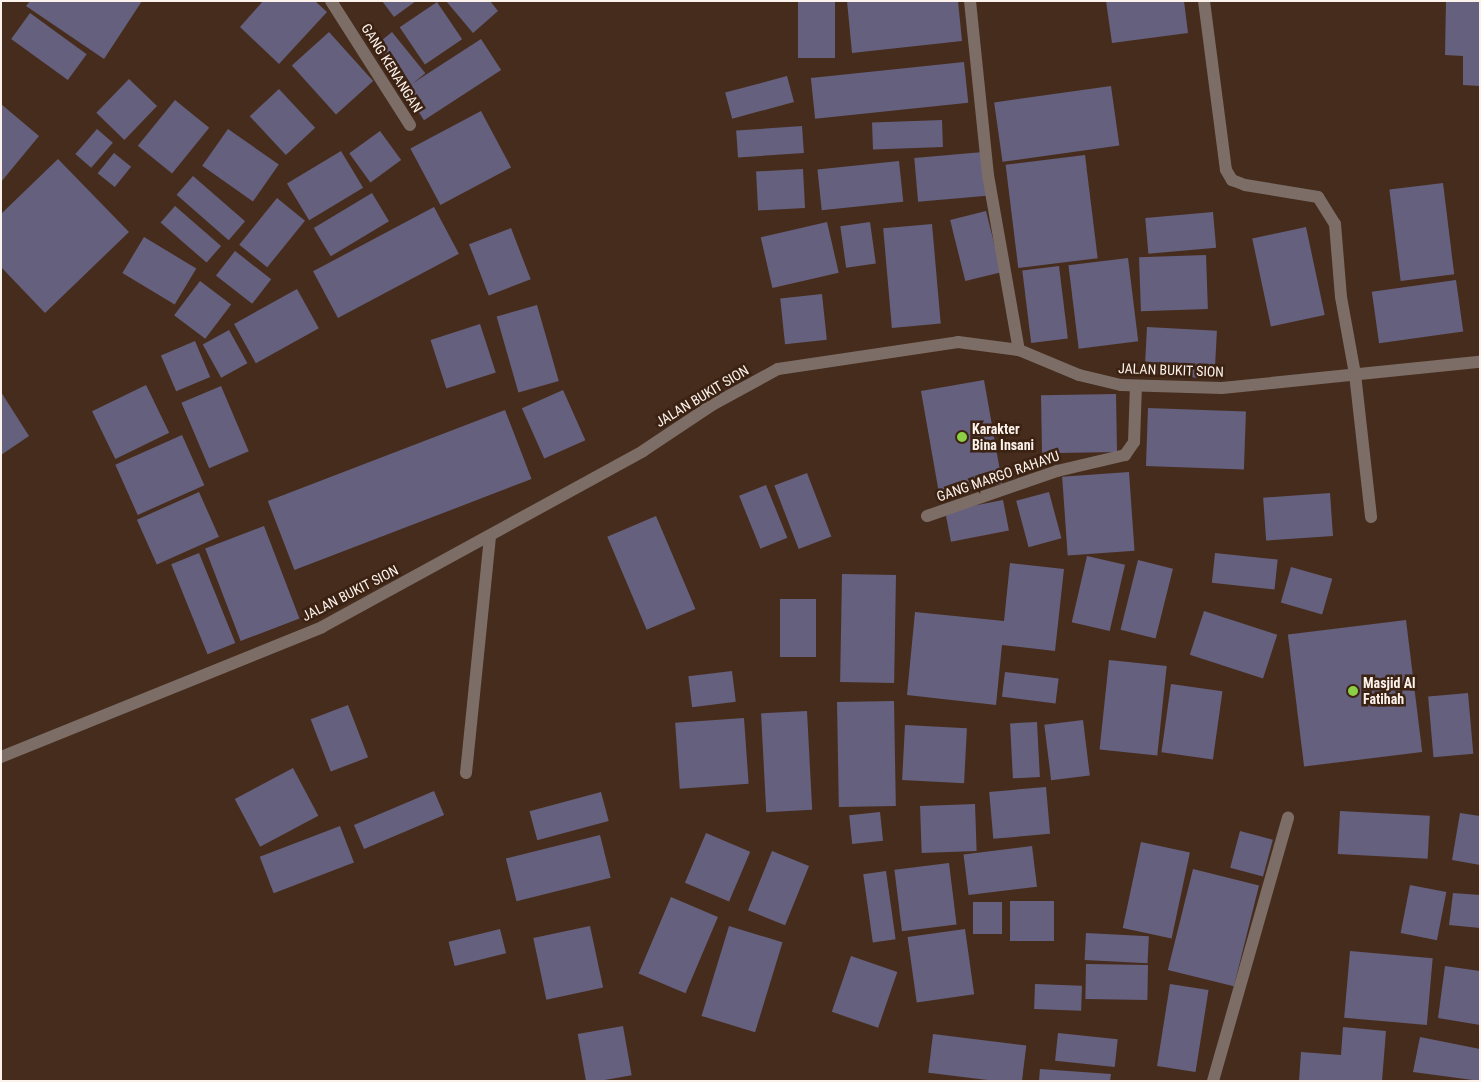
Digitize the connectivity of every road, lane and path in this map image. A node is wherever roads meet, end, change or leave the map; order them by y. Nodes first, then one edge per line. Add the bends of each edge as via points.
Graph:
1 (331, 1) edge
2 (970, 1) edge
3 (1204, 1) edge
4 (410, 125) dead end
5 (1019, 350) junction
6 (1480, 362) edge
7 (1355, 374) junction
8 (1136, 386) junction
9 (927, 516) dead end
10 (1371, 517) dead end
11 (490, 536) junction
12 (1, 757) edge
13 (466, 773) dead end
14 (1288, 817) dead end
15 (1214, 1081) edge

1 - 4 street, GANG KENANGAN
2 - 5 street via 988,175
3 - 7 street via 1226,170 1232,180 1245,186 1318,197 1328,207 1335,224 1341,297
5 - 8 street, JALAN BUKIT SION via 1079,375
5 - 11 street, JALAN BUKIT SION via 958,342 778,369
6 - 7 street, JALAN BUKIT SION
7 - 8 street, JALAN BUKIT SION via 1222,388
7 - 10 street
8 - 9 street, GANG MARGO RAHAYU via 1134,442 1125,455 1056,470
11 - 12 street, JALAN BUKIT SION via 322,627
11 - 13 street
14 - 15 street

